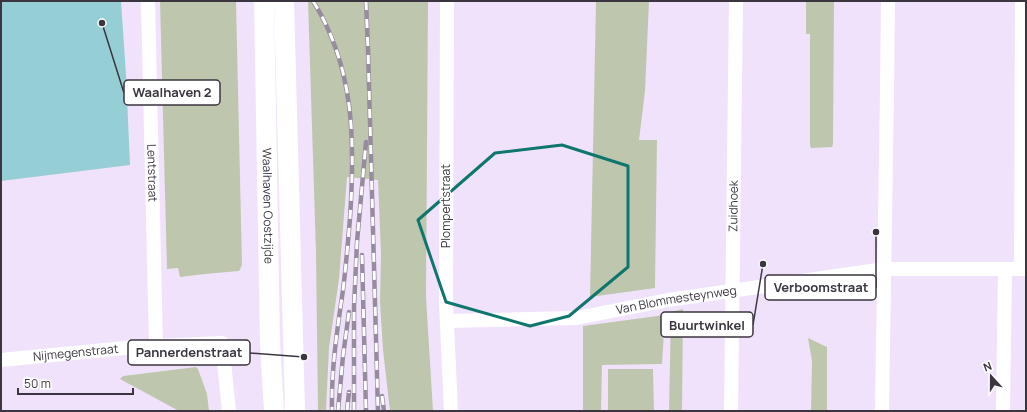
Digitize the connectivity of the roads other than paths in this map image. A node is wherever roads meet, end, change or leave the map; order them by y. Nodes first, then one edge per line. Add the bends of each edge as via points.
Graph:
1 (148, 1) edge
2 (264, 1) edge
3 (284, 1) edge
4 (447, 1) edge
5 (736, 1) edge
6 (888, 1) edge
7 (1022, 1) edge
8 (1005, 269) junction
9 (1023, 269) edge
10 (884, 270) junction
11 (733, 291) junction
12 (447, 321) junction
13 (156, 346) junction
14 (1, 360) edge
15 (230, 411) edge
16 (274, 411) edge
17 (295, 411) edge
18 (452, 411) edge
19 (731, 411) edge
20 (882, 411) edge
21 (1003, 411) edge

1 - 13 street, Lentstraat
2 - 16 main road, Waalhaven Oostzijde via 270,342
3 - 17 main road, Waalhaven Oostzijde
4 - 12 street, Plompertstraat
5 - 11 street, Zuidhoek
6 - 10 street
7 - 9 street
8 - 9 street, Van Blommesteynweg
8 - 10 street, Van Blommesteynweg
8 - 21 street
10 - 11 street, Van Blommesteynweg
10 - 20 street
11 - 12 street, Van Blommesteynweg via 668,300 577,318
11 - 19 street, Zuidhoek
12 - 18 street, Plompertstraat
13 - 14 street, Nijmegenstraat
13 - 15 street, Nijmegenstraat via 222,343

